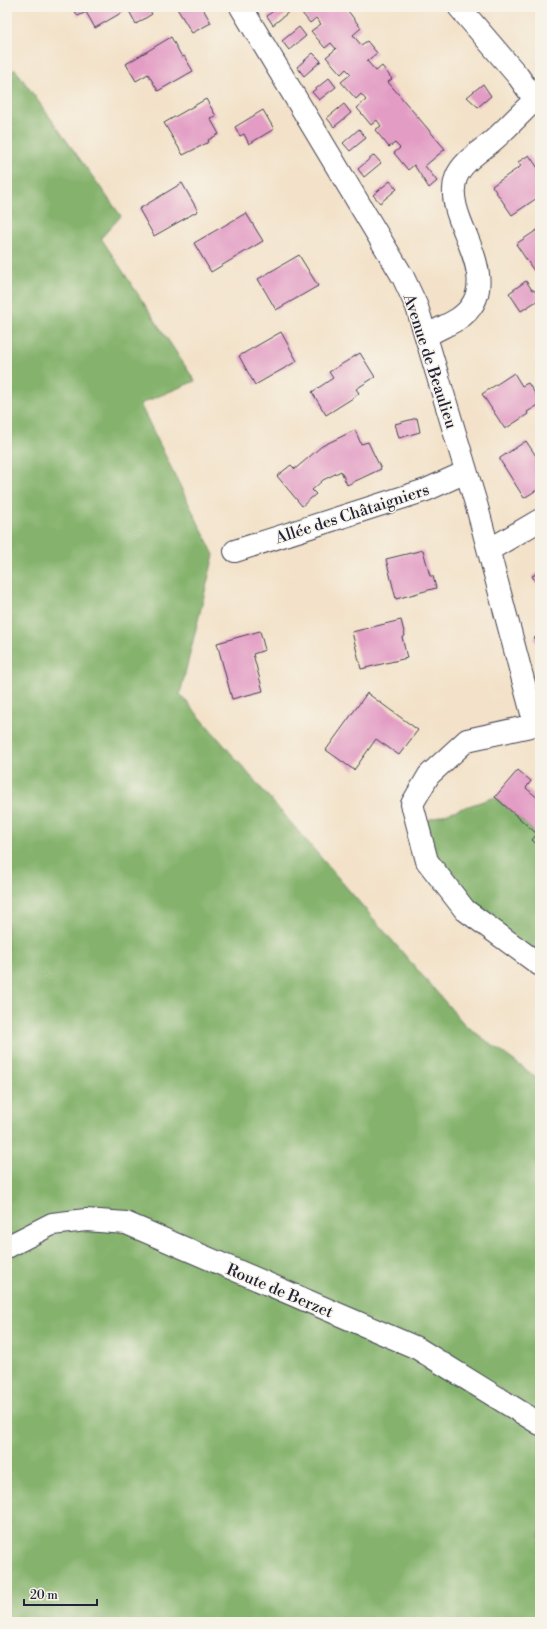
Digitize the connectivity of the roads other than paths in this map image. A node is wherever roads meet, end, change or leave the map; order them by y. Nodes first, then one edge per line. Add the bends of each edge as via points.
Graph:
1 (241, 7) edge
2 (459, 7) edge
3 (538, 97) edge
4 (426, 336) junction
5 (466, 472) junction
6 (540, 520) edge
7 (489, 550) junction
8 (235, 551) dead end
9 (538, 726) edge
10 (540, 965) edge
11 (7, 1247) edge
12 (540, 1424) edge

1 - 4 street, Avenue de Beaulieu via 403,277 417,307
2 - 3 street
3 - 4 street via 465,164 456,178 453,196 478,265 479,283 476,298 467,311
4 - 5 street, Avenue de Beaulieu
5 - 7 street, Avenue de Beaulieu
5 - 8 street, Allée des Châtaigniers via 426,490
6 - 7 street
7 - 9 street, Avenue de Beaulieu
9 - 10 street via 467,740 429,775 412,804 427,862 465,910
11 - 12 street, Route de Berzet via 52,1224 86,1220 126,1223 417,1348

